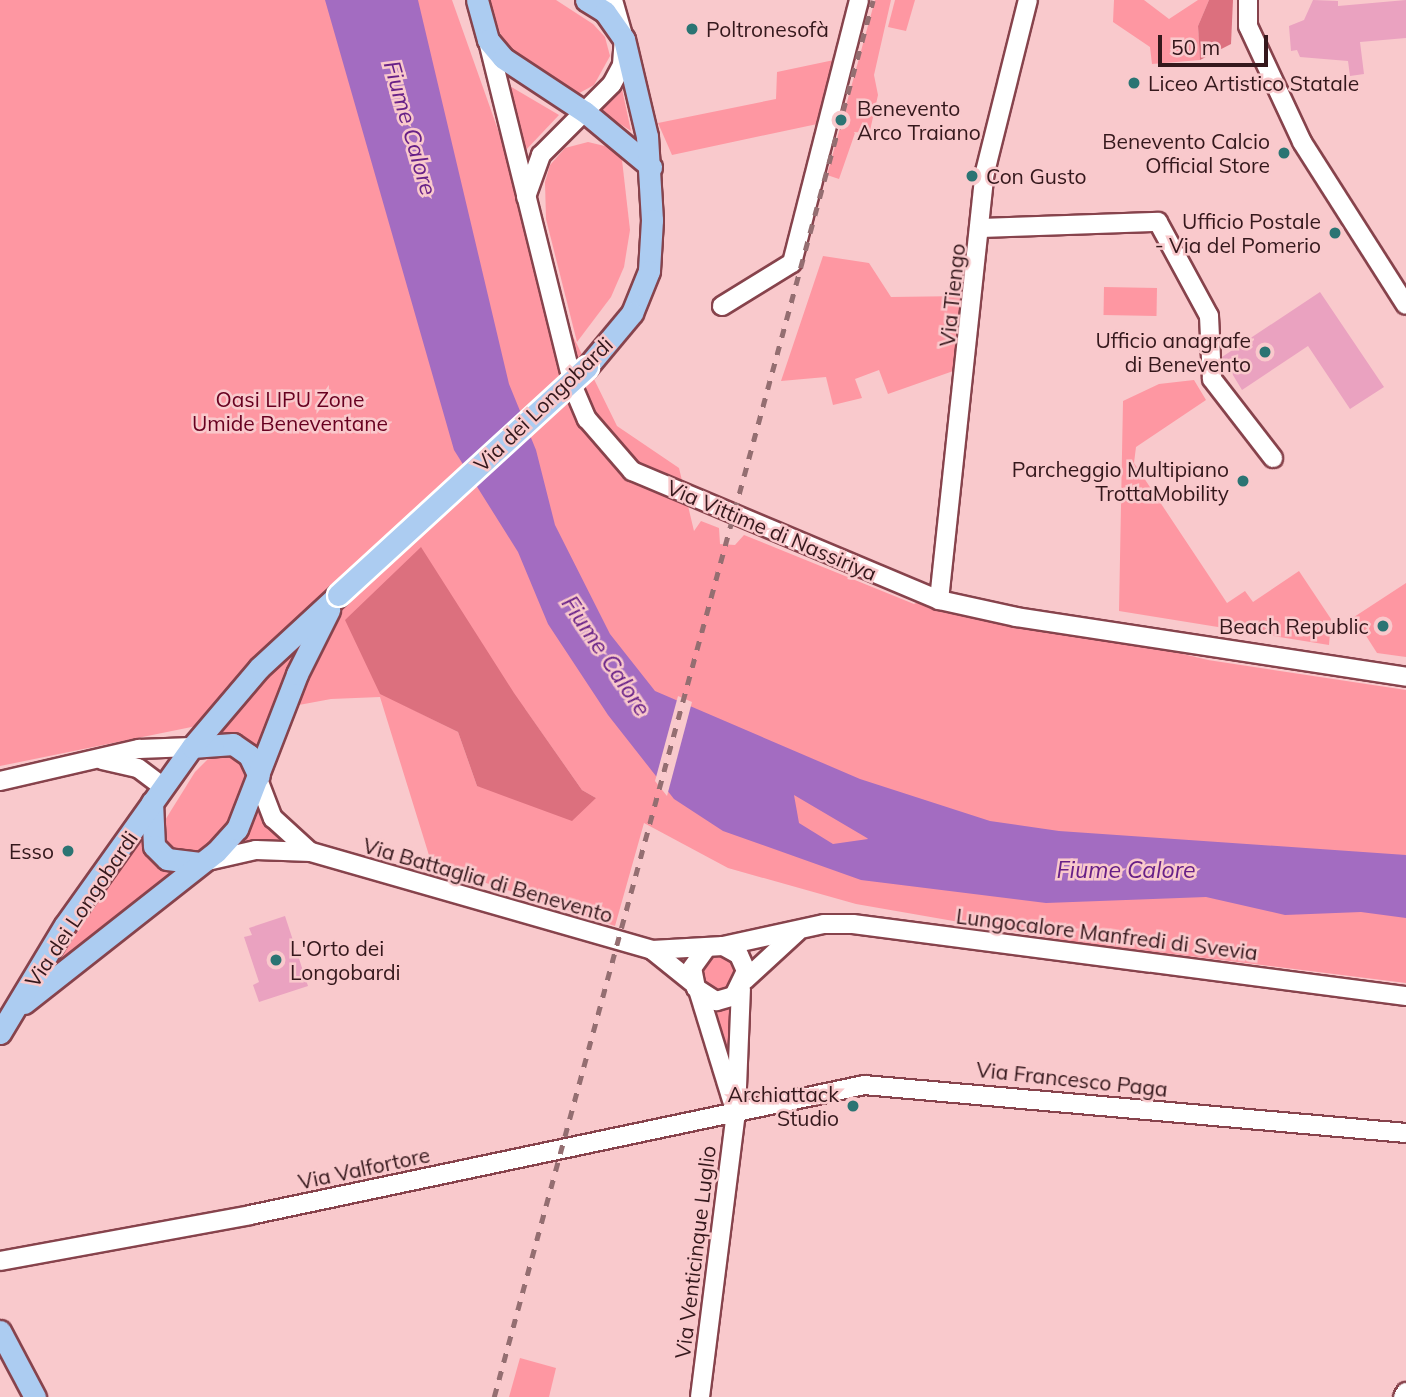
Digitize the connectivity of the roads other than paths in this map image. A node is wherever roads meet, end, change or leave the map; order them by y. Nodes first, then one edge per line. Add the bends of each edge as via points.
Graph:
1 (586, 0) edge
2 (613, 0) edge
3 (859, 0) edge
4 (1028, 0) edge
5 (1248, 0) edge
6 (480, 4) edge
7 (624, 39) junction
8 (488, 40) junction
9 (585, 112) junction
10 (651, 167) junction
11 (526, 200) junction
12 (982, 228) junction
13 (1406, 305) edge
14 (722, 306) dead end
15 (1273, 458) dead end
16 (338, 595) junction
17 (939, 600) junction
18 (1406, 677) edge
19 (192, 747) junction
20 (99, 760) junction
21 (259, 779) junction
22 (0, 781) edge
23 (157, 794) junction
24 (311, 852) junction
25 (200, 863) junction
26 (803, 928) junction
27 (714, 948) junction
28 (652, 950) junction
29 (743, 985) junction
30 (696, 988) junction
31 (1406, 996) edge
32 (5, 1024) edge
33 (736, 1112) junction
34 (1406, 1133) edge
35 (0, 1261) edge
36 (0, 1331) edge
37 (1406, 1392) edge
38 (35, 1397) edge
39 (700, 1397) edge
40 (1403, 1397) edge

1 - 7 main road via 605,12
2 - 7 street, Via dei Longobardi
3 - 14 street via 792,263
4 - 12 street, Via Tiengo via 985,172
5 - 13 street via 1248,26 1296,129
6 - 8 main road, Via Vittime di Nassiriya
7 - 9 street via 622,65 612,85
7 - 10 main road, Via dei Longobardi
8 - 9 main road via 521,75
8 - 11 street, Via Vittime di Nassiriya
9 - 10 main road
9 - 11 street via 541,155
10 - 16 main road, Via dei Longobardi, bridge via 649,271 632,313 587,368
11 - 17 street, Via Vittime di Nassiriya via 574,389 609,449 643,476
12 - 15 street via 1158,222 1209,316 1212,379
12 - 17 street, Via Tiengo
16 - 19 main road, Via dei Longobardi via 267,660
16 - 21 main road, Via dei Longobardi via 297,674
17 - 18 street, Via Vittime di Nassiriya via 1016,617
19 - 20 street via 139,749
19 - 21 main road via 233,744 249,755
19 - 23 main road, Via dei Longobardi
20 - 22 street
20 - 23 street via 138,768
21 - 24 street, Via Battaglia di Benevento via 273,818
21 - 25 main road, Via dei Longobardi via 237,829
23 - 25 main road, Via dei Longobardi via 154,846 174,862
23 - 32 main road, Via dei Longobardi via 65,925
24 - 25 street, Via Battaglia di Benevento via 256,850
24 - 28 street, Via Battaglia di Benevento
25 - 32 main road, Via dei Longobardi
26 - 27 street, Lungocalore Manfredi di Svevia
26 - 29 street via 778,944
26 - 31 street, Lungocalore Manfredi di Svevia via 853,924
27 - 28 street, Via Battaglia di Benevento
27 - 29 street via 743,962
27 - 30 street via 695,960
28 - 30 street, Via Battaglia di Benevento
29 - 30 street via 716,1001
29 - 33 street, Via Venticinque Luglio
30 - 33 street, Via Venticinque Luglio
33 - 34 street, Via Francesco Paga via 887,1084
33 - 35 street, Via Valfortore via 250,1215
33 - 39 street, Via Venticinque Luglio
36 - 38 main road
37 - 40 street

